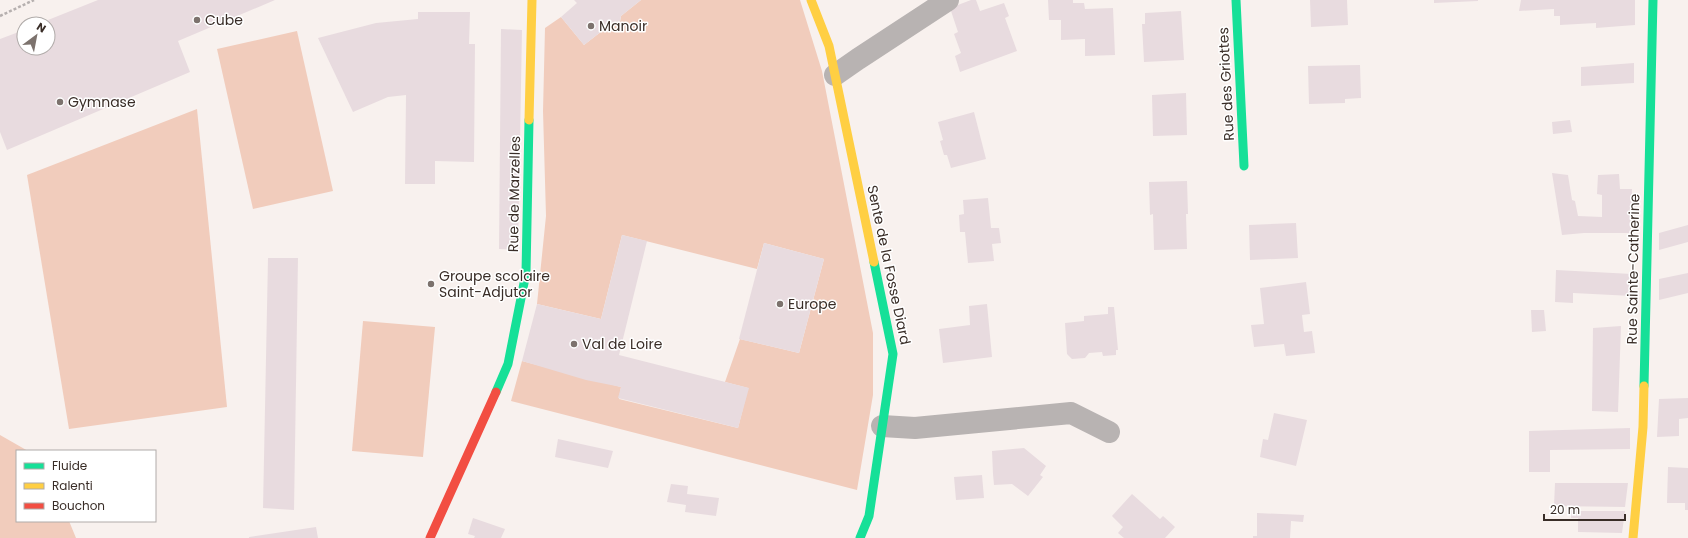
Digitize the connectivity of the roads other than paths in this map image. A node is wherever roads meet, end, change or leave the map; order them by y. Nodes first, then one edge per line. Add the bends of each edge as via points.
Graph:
1 (532, 0) edge
2 (811, 0) edge
3 (948, 0) edge
4 (1236, 0) edge
5 (1653, 0) edge
6 (835, 75) junction
7 (1244, 166) dead end
8 (882, 426) junction
9 (1110, 432) dead end
10 (430, 538) edge
11 (860, 538) edge
12 (1633, 538) edge

1 - 10 street, Rue de Marzelles via 526,273 508,364
2 - 6 street, Sente de la Fosse Diard via 829,46
3 - 6 street
4 - 7 street, Rue des Griottes
5 - 12 street, Rue Sainte-Catherine via 1644,427
6 - 8 street, Sente de la Fosse Diard via 893,354
8 - 9 street via 915,428 1070,413
8 - 11 street, Sente de la Fosse Diard via 869,516

